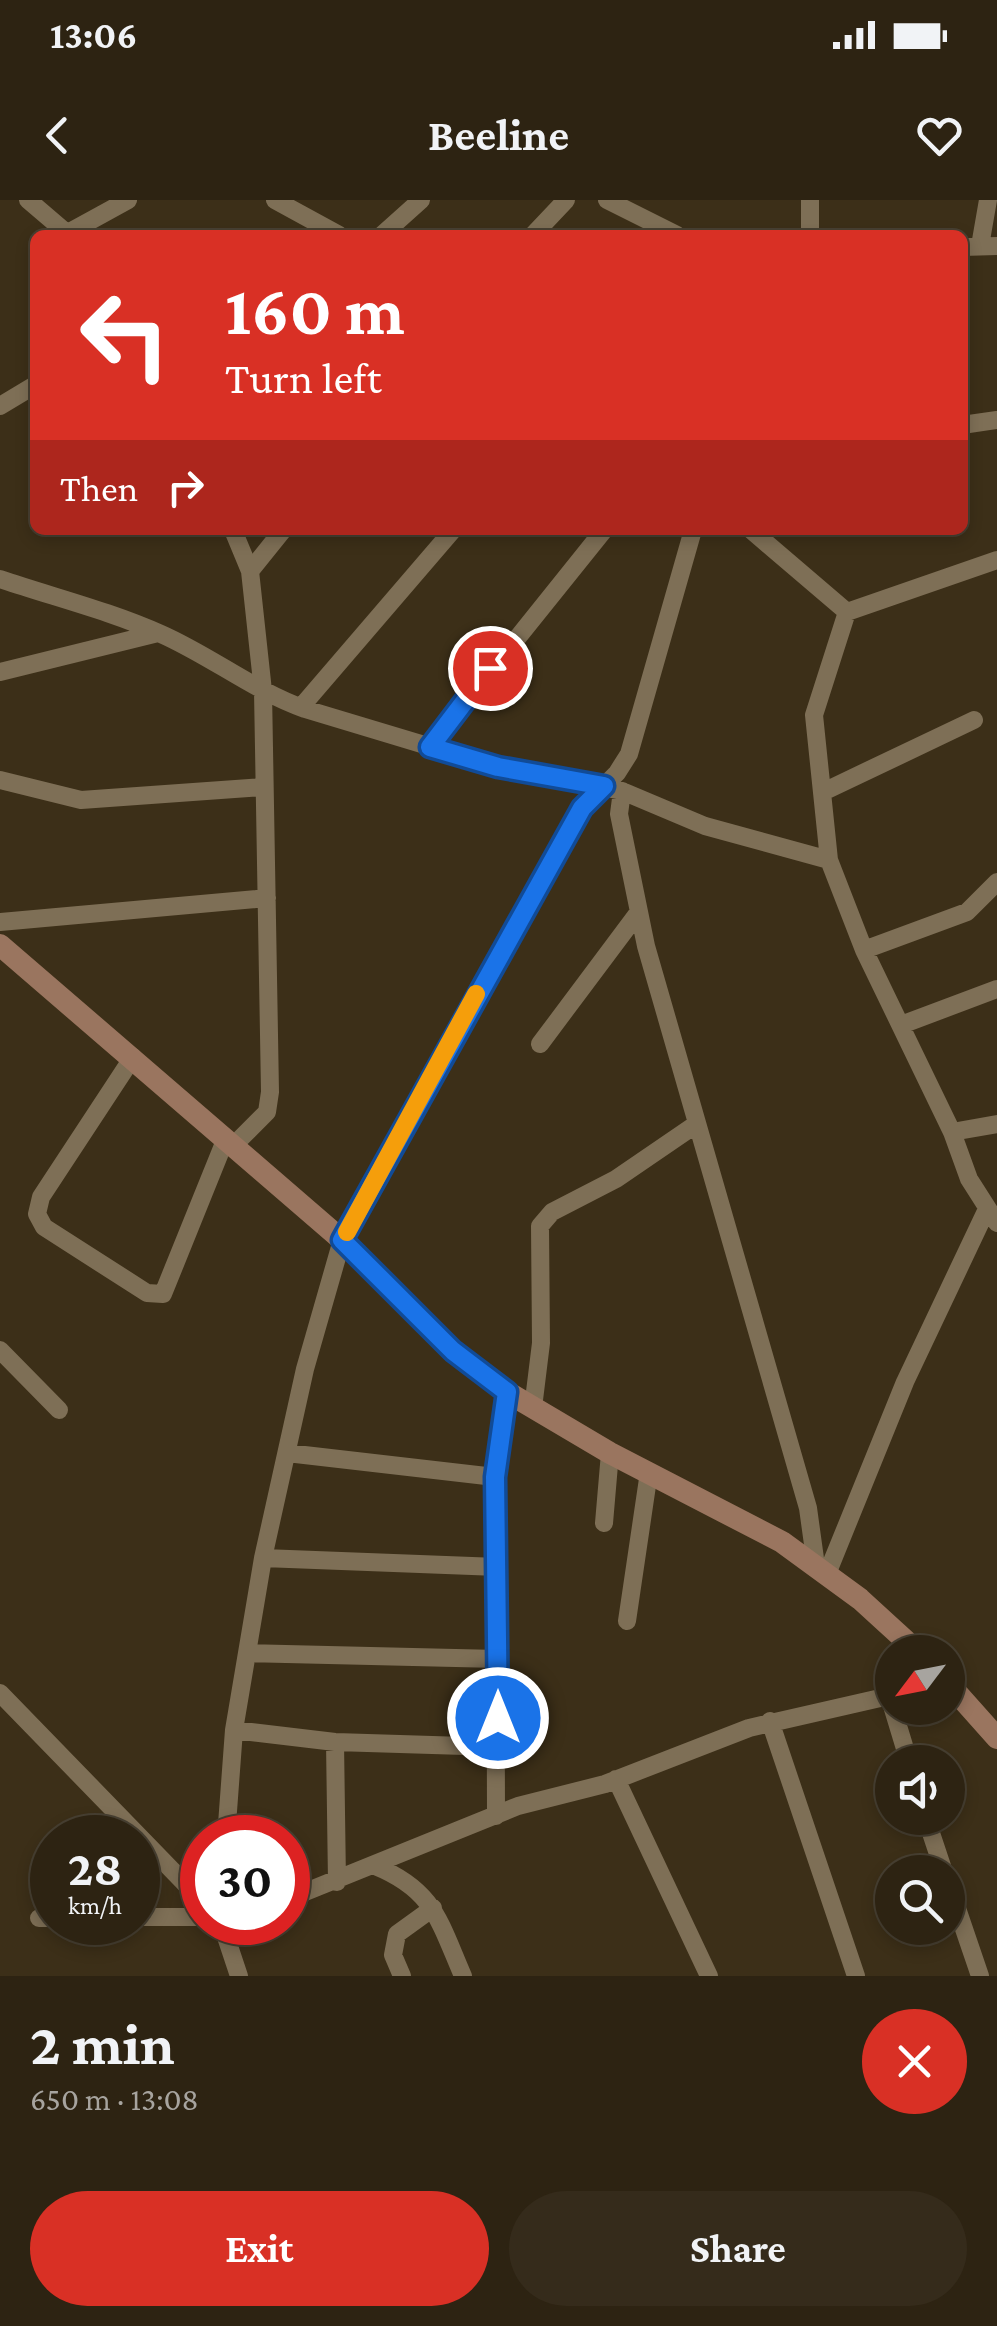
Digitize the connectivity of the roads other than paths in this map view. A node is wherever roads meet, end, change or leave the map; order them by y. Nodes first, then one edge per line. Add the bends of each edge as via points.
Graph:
1 (28, 200) edge
2 (128, 200) edge
3 (275, 200) edge
4 (421, 200) edge
5 (607, 200) edge
6 (810, 200) edge
7 (988, 200) edge
8 (555, 203) edge
9 (64, 230) edge
10 (76, 230) edge
11 (330, 230) edge
12 (388, 230) edge
13 (536, 230) edge
14 (667, 230) edge
15 (810, 230) edge
16 (980, 246) edge
17 (30, 388) edge
18 (0, 406) edge
19 (997, 420) edge
20 (968, 425) edge
21 (235, 535) edge
22 (279, 535) edge
23 (450, 535) edge
24 (600, 535) edge
25 (692, 535) edge
26 (757, 535) edge
27 (997, 560) edge
28 (250, 571) junction
29 (0, 579) edge
30 (847, 612) junction
31 (159, 633) junction
32 (0, 672) edge
33 (264, 690) junction
34 (301, 708) junction
35 (974, 720) dead end
36 (430, 747) junction
37 (0, 780) edge
38 (263, 787) junction
39 (613, 789) junction
40 (823, 792) junction
41 (828, 860) junction
42 (997, 882) edge
43 (267, 898) junction
44 (638, 913) junction
45 (0, 922) edge
46 (0, 945) edge
47 (864, 950) junction
48 (997, 990) edge
49 (901, 1025) junction
50 (540, 1044) dead end
51 (133, 1058) junction
52 (997, 1124) edge
53 (694, 1125) junction
54 (952, 1132) junction
55 (230, 1142) junction
56 (990, 1208) edge
57 (342, 1240) junction
58 (0, 1350) edge
59 (507, 1392) junction
60 (534, 1408) junction
61 (59, 1410) dead end
62 (610, 1453) junction
63 (287, 1454) junction
64 (649, 1472) junction
65 (495, 1477) junction
66 (604, 1524) dead end
67 (262, 1558) junction
68 (498, 1567) junction
69 (822, 1570) junction
70 (628, 1622) dead end
71 (898, 1635) edge
72 (247, 1652) junction
73 (498, 1659) junction
74 (0, 1693) edge
75 (875, 1698) edge
76 (965, 1702) edge
77 (770, 1721) junction
78 (234, 1730) junction
79 (997, 1738) edge
80 (335, 1742) junction
81 (497, 1747) junction
82 (616, 1778) junction
83 (228, 1815) edge
84 (496, 1816) junction
85 (375, 1866) junction
86 (180, 1879) edge
87 (336, 1882) junction
88 (310, 1891) edge
89 (433, 1908) junction
90 (965, 1932) edge
91 (228, 1945) edge
92 (238, 1976) edge
93 (402, 1976) edge
94 (463, 1976) edge
95 (709, 1976) edge
96 (856, 1976) edge
97 (980, 1976) edge

1 - 9 street
2 - 10 street
3 - 11 street
4 - 12 street
5 - 14 street
6 - 15 street
7 - 16 street
8 - 13 street
17 - 18 street
19 - 20 street
21 - 28 street
22 - 28 street
23 - 34 street
24 - 36 street
25 - 39 street
26 - 30 street
27 - 30 street
28 - 33 street
29 - 31 street
30 - 40 street via 814,714
31 - 32 street
31 - 33 street
33 - 34 street
33 - 38 street
34 - 36 street
35 - 40 street
36 - 39 street
37 - 38 street via 81,800
38 - 43 street
39 - 41 street via 706,826
39 - 44 street
39 - 57 street via 582,808
40 - 41 street
41 - 47 street
42 - 47 street via 967,912
43 - 45 street
43 - 55 street via 270,1103 262,1118
44 - 50 street
44 - 53 street
46 - 51 street
47 - 49 street
48 - 49 street
49 - 54 street
51 - 55 street
51 - 55 street via 42,1197 37,1214 44,1227 147,1293 163,1294
52 - 54 street
53 - 60 street via 552,1212 540,1226
53 - 69 street
54 - 56 street
55 - 57 street
56 - 69 street
57 - 59 street via 453,1351
57 - 63 street
58 - 61 street
59 - 60 street
59 - 65 street
60 - 62 street
62 - 64 street
62 - 66 street
63 - 65 street
63 - 67 street
64 - 69 street
64 - 70 street
65 - 68 street
67 - 68 street
67 - 72 street
68 - 73 street
69 - 71 street
72 - 73 street
72 - 78 street
73 - 81 street
74 - 86 street
75 - 77 street
76 - 79 street
77 - 82 street
77 - 96 street
78 - 80 street
78 - 83 street
80 - 81 street
80 - 87 street
81 - 84 street
82 - 84 street
82 - 95 street
84 - 85 street
85 - 87 street
85 - 89 street via 408,1880
87 - 88 street
89 - 93 street via 397,1934 394,1956
89 - 94 street
90 - 97 street
91 - 92 street

